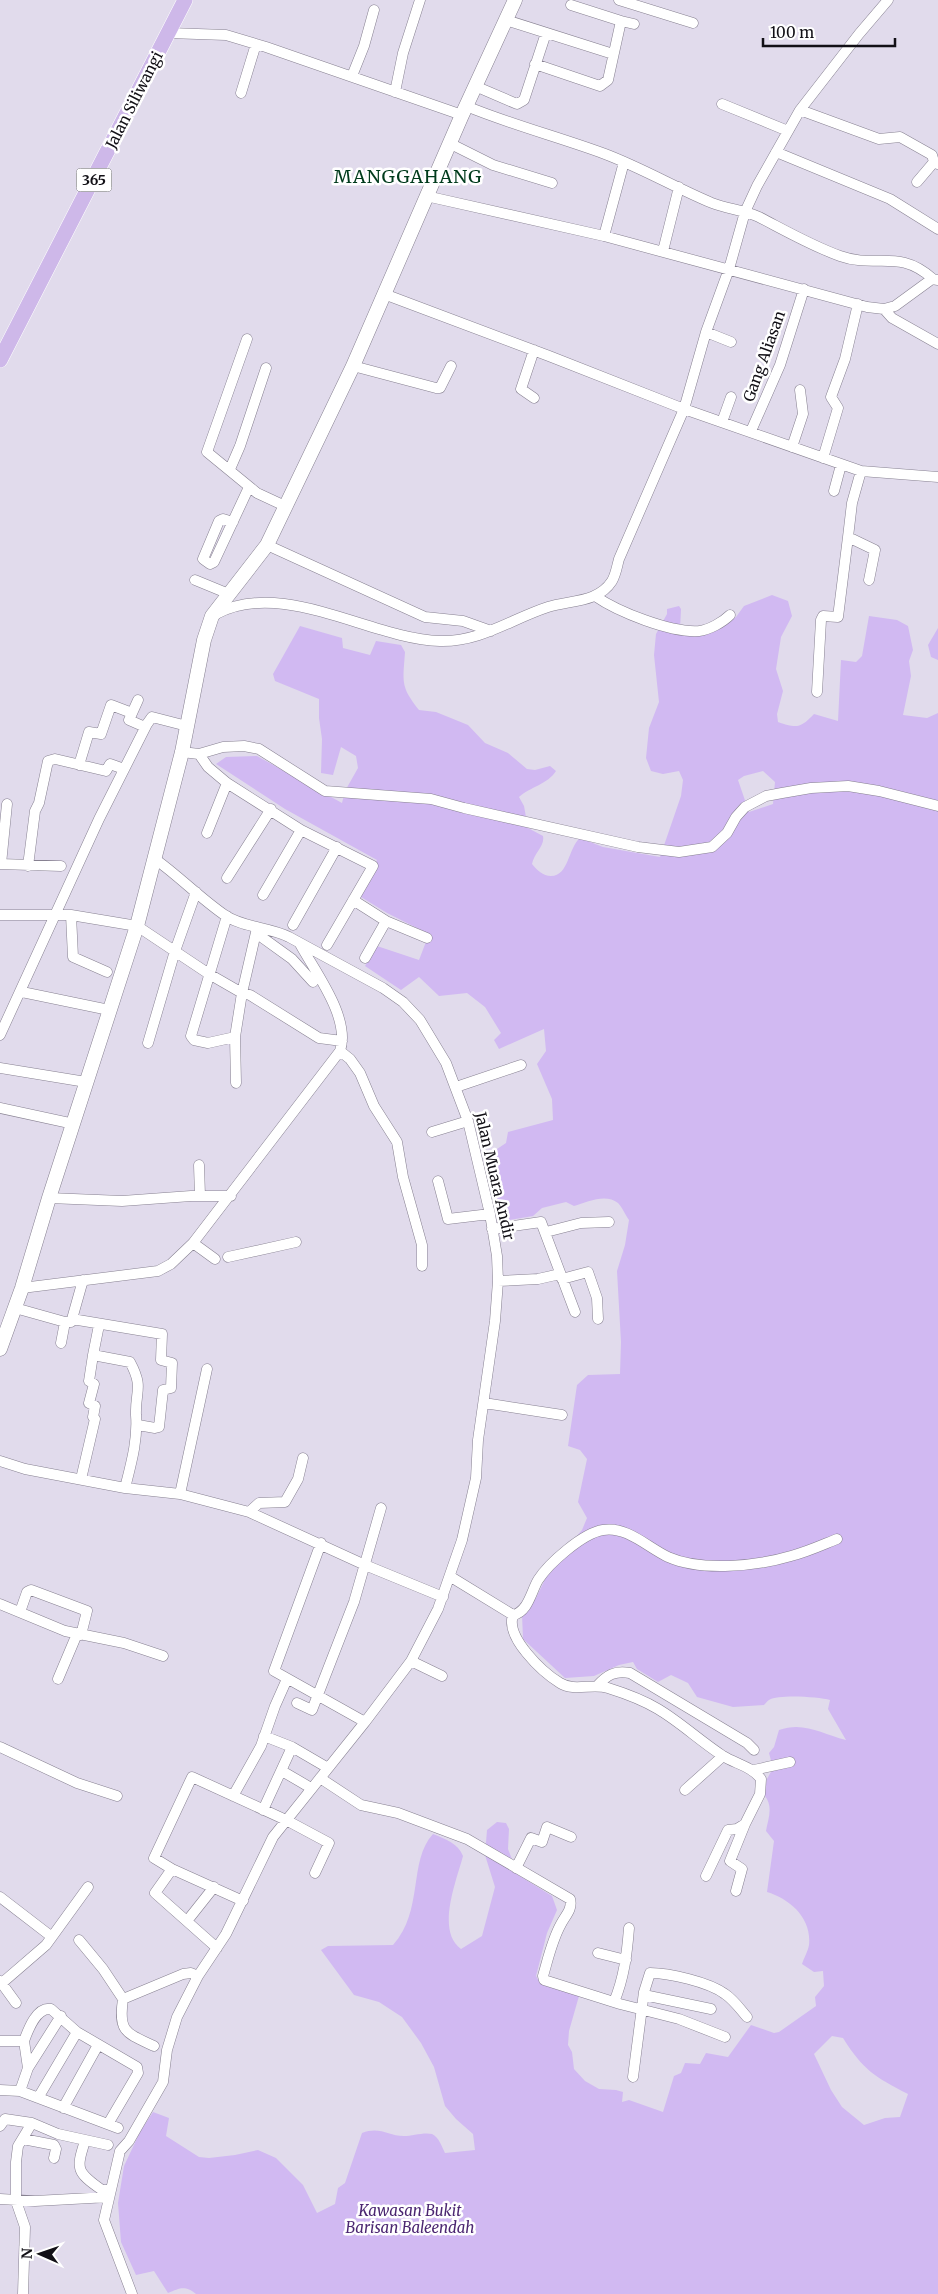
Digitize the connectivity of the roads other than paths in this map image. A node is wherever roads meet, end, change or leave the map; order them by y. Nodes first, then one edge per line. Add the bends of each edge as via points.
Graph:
1 (185, 0) edge
2 (420, 0) edge
3 (515, 0) edge
4 (623, 0) edge
5 (888, 0) edge
6 (571, 4) dead end
7 (374, 10) dead end
8 (506, 20) junction
9 (621, 21) junction
10 (693, 23) dead end
11 (634, 24) dead end
12 (546, 33) junction
13 (169, 34) junction
14 (256, 44) junction
15 (613, 54) junction
16 (535, 64) junction
17 (352, 76) junction
18 (475, 86) junction
19 (395, 92) junction
20 (241, 93) dead end
21 (722, 104) dead end
22 (464, 110) junction
23 (800, 110) junction
24 (788, 131) junction
25 (449, 143) junction
26 (776, 152) junction
27 (624, 162) junction
28 (936, 163) edge
29 (552, 182) dead end
30 (917, 182) dead end
31 (679, 187) junction
32 (426, 196) junction
33 (745, 212) junction
34 (938, 229) edge
35 (604, 236) junction
36 (664, 251) junction
37 (726, 268) junction
38 (934, 280) edge
39 (804, 289) junction
40 (384, 294) junction
41 (858, 304) junction
42 (884, 309) junction
43 (706, 332) junction
44 (246, 340) dead end
45 (731, 342) dead end
46 (938, 344) edge
47 (534, 350) junction
48 (0, 360) edge
49 (353, 366) junction
50 (451, 366) dead end
51 (266, 368) dead end
52 (800, 390) dead end
53 (731, 397) dead end
54 (534, 398) dead end
55 (681, 408) junction
56 (722, 422) junction
57 (751, 432) junction
58 (792, 447) junction
59 (823, 458) junction
60 (841, 465) junction
61 (230, 469) junction
62 (861, 471) junction
63 (938, 477) edge
64 (249, 487) junction
65 (834, 490) dead end
66 (285, 506) junction
67 (233, 522) dead end
68 (848, 537) junction
69 (267, 545) junction
70 (196, 580) dead end
71 (869, 580) dead end
72 (229, 594) junction
73 (596, 596) junction
74 (730, 614) dead end
75 (212, 616) junction
76 (492, 631) junction
77 (817, 692) dead end
78 (138, 700) dead end
79 (132, 712) junction
80 (188, 726) junction
81 (145, 727) junction
82 (182, 752) junction
83 (199, 754) junction
84 (79, 765) junction
85 (124, 769) junction
86 (227, 783) junction
87 (7, 804) dead end
88 (938, 806) edge
89 (271, 809) junction
90 (302, 830) junction
91 (207, 833) dead end
92 (337, 847) junction
93 (155, 859) junction
94 (1, 864) edge
95 (28, 866) junction
96 (60, 866) dead end
97 (227, 878) dead end
98 (196, 892) junction
99 (263, 895) dead end
100 (353, 900) junction
101 (0, 915) edge
102 (56, 915) junction
103 (71, 915) junction
104 (226, 916) junction
105 (386, 921) junction
106 (293, 924) dead end
107 (137, 926) junction
108 (257, 930) junction
109 (427, 938) dead end
110 (300, 944) junction
111 (327, 946) dead end
112 (175, 950) junction
113 (365, 958) dead end
114 (107, 972) dead end
115 (209, 974) junction
116 (313, 982) dead end
117 (22, 992) junction
118 (242, 992) junction
119 (109, 1010) junction
120 (0, 1035) edge
121 (235, 1037) junction
122 (148, 1043) dead end
123 (341, 1046) junction
124 (521, 1064) dead end
125 (0, 1068) edge
126 (86, 1082) junction
127 (236, 1082) dead end
128 (456, 1087) junction
129 (0, 1108) edge
130 (468, 1121) junction
131 (74, 1124) junction
132 (432, 1132) dead end
133 (199, 1165) dead end
134 (438, 1181) dead end
135 (200, 1196) junction
136 (231, 1196) junction
137 (49, 1198) junction
138 (490, 1214) junction
139 (609, 1222) dead end
140 (492, 1229) junction
141 (546, 1232) junction
142 (296, 1242) dead end
143 (193, 1243) junction
144 (228, 1257) dead end
145 (215, 1259) dead end
146 (422, 1266) dead end
147 (561, 1277) junction
148 (83, 1280) junction
149 (498, 1281) junction
150 (22, 1288) junction
151 (15, 1308) junction
152 (575, 1312) dead end
153 (598, 1319) dead end
154 (68, 1320) junction
155 (99, 1325) junction
156 (61, 1343) dead end
157 (0, 1349) edge
158 (93, 1355) junction
159 (207, 1369) dead end
160 (484, 1403) junction
161 (562, 1415) dead end
162 (138, 1425) junction
163 (303, 1458) dead end
164 (0, 1461) edge
165 (81, 1480) junction
166 (125, 1488) junction
167 (180, 1494) junction
168 (381, 1508) dead end
169 (249, 1512) junction
170 (838, 1539) dead end
171 (321, 1544) junction
172 (365, 1565) junction
173 (451, 1577) junction
174 (443, 1597) junction
175 (0, 1604) edge
176 (20, 1612) junction
177 (513, 1614) junction
178 (79, 1634) junction
179 (163, 1656) dead end
180 (411, 1661) junction
181 (442, 1676) dead end
182 (58, 1679) dead end
183 (287, 1679) junction
184 (596, 1686) junction
185 (318, 1695) junction
186 (297, 1703) dead end
187 (365, 1722) junction
188 (264, 1736) junction
189 (0, 1747) edge
190 (292, 1747) junction
191 (754, 1750) dead end
192 (723, 1756) junction
193 (790, 1762) dead end
194 (328, 1768) junction
195 (754, 1770) junction
196 (282, 1771) junction
197 (320, 1778) junction
198 (311, 1788) junction
199 (685, 1790) dead end
200 (118, 1796) dead end
201 (234, 1796) junction
202 (264, 1810) junction
203 (286, 1820) junction
204 (745, 1824) junction
205 (571, 1837) dead end
206 (516, 1868) junction
207 (172, 1870) junction
208 (315, 1873) dead end
209 (706, 1876) dead end
210 (88, 1887) dead end
211 (214, 1887) junction
212 (736, 1891) dead end
213 (0, 1897) edge
214 (243, 1901) junction
215 (187, 1921) junction
216 (629, 1928) dead end
217 (52, 1937) junction
218 (79, 1940) dead end
219 (217, 1948) junction
220 (598, 1953) dead end
221 (626, 1960) junction
222 (198, 1976) junction
223 (1, 1982) edge
224 (644, 1995) junction
225 (123, 1999) junction
226 (614, 2002) junction
227 (16, 2003) dead end
228 (711, 2009) dead end
229 (642, 2011) junction
230 (61, 2016) junction
231 (747, 2017) dead end
232 (77, 2032) junction
233 (726, 2037) dead end
234 (0, 2041) edge
235 (24, 2041) junction
236 (98, 2045) junction
237 (154, 2046) dead end
238 (28, 2068) junction
239 (632, 2077) dead end
240 (0, 2090) edge
241 (20, 2091) junction
242 (38, 2098) junction
243 (63, 2108) junction
244 (32, 2124) junction
245 (0, 2126) edge
246 (23, 2139) junction
247 (85, 2141) junction
248 (108, 2145) dead end
249 (54, 2158) dead end
250 (110, 2193) junction
251 (0, 2198) edge
252 (16, 2201) junction
253 (23, 2294) edge
254 (132, 2294) edge

1 - 13 main road, Jalan Siliwangi / 365
2 - 19 street via 403,53
3 - 8 main road
4 - 10 street
5 - 23 street
6 - 9 street
7 - 17 street
8 - 12 street
8 - 18 main road
9 - 11 street
9 - 15 street
12 - 15 street
12 - 16 street
13 - 14 street via 226,35
13 - 48 main road, Jalan Siliwangi / 365
14 - 17 street
14 - 20 street
15 - 16 street via 608,80 600,86
16 - 18 street via 524,100 516,104
17 - 19 street
18 - 22 main road
19 - 22 street
21 - 24 street
22 - 25 main road
22 - 27 street
23 - 24 street
23 - 28 street via 879,139 900,137 932,155
24 - 26 street
25 - 29 street via 493,165
25 - 32 main road
26 - 33 street
26 - 34 street via 890,199
27 - 31 street
27 - 35 street
28 - 30 street
31 - 33 street via 714,204
31 - 36 street
32 - 35 street
32 - 40 main road
33 - 37 street
33 - 38 street via 841,257 899,260 917,266
35 - 36 street
36 - 37 street
37 - 39 street
37 - 43 street
38 - 42 street via 895,306
39 - 41 street
39 - 57 street, Gang Aliasan via 780,365
40 - 47 street
40 - 49 main road
41 - 42 street
41 - 59 street via 845,359 831,396 838,408
42 - 46 street via 892,318
43 - 45 street
43 - 55 street
44 - 61 street via 207,452
47 - 54 street via 521,389
47 - 55 street
49 - 50 street via 436,388 440,388
49 - 66 main road
51 - 61 street
52 - 58 street via 803,414
53 - 56 street
55 - 56 street
55 - 73 street via 613,580
56 - 57 street
57 - 58 street
58 - 59 street
59 - 60 street
60 - 62 street
60 - 65 street
61 - 64 street
62 - 63 street
62 - 68 street via 852,503
64 - 66 street
64 - 67 street
66 - 69 main road
68 - 71 street via 875,550
68 - 77 street via 838,617 823,616 821,620
69 - 72 main road
69 - 76 street via 425,617 463,622
70 - 72 street
72 - 75 main road
73 - 74 street via 629,614 698,631 708,629
73 - 76 street via 544,608
75 - 76 street via 236,605 266,602 338,615 415,639 458,640
75 - 80 main road via 204,640
78 - 79 street
79 - 81 street via 129,720
79 - 84 street via 111,706 101,734 89,732
80 - 81 street via 152,717
80 - 82 main road
81 - 85 street
82 - 83 street
82 - 93 main road
83 - 86 street via 208,767
83 - 88 street via 244,746 259,749 325,791 432,798 464,808 679,852 712,847 727,833 745,807 766,796 782,793 848,786
84 - 85 street via 106,772 110,764
84 - 95 street via 55,759 48,761 40,803 35,811
85 - 102 street
86 - 89 street
86 - 91 street
87 - 94 street
89 - 90 street
89 - 97 street
90 - 92 street
90 - 99 street
92 - 100 street via 373,866
92 - 106 street
93 - 98 street, Jalan Muara Andir
93 - 107 main road
94 - 95 street
95 - 96 street
98 - 104 street, Jalan Muara Andir
98 - 112 street
100 - 105 street
100 - 111 street
101 - 102 street
102 - 103 street
102 - 117 street
103 - 107 street
103 - 114 street via 73,957
104 - 108 street, Jalan Muara Andir
104 - 115 street
105 - 109 street
105 - 113 street
107 - 112 street
107 - 119 main road
108 - 110 street, Jalan Muara Andir via 279,932
108 - 116 street via 292,959
108 - 118 street
110 - 123 street via 336,1009
110 - 128 street, Jalan Muara Andir via 403,1002 420,1020
112 - 115 street
112 - 122 street
115 - 118 street
115 - 121 street via 192,1038 208,1044
117 - 119 street
117 - 120 street
118 - 121 street
118 - 123 street via 319,1038
119 - 126 main road
121 - 127 street
123 - 136 street
123 - 146 street via 360,1073 374,1106 397,1142 422,1245
124 - 128 street
125 - 126 street
126 - 131 main road
128 - 130 street, Jalan Muara Andir
129 - 131 street
130 - 132 street
130 - 138 street, Jalan Muara Andir
131 - 137 main road
133 - 135 street
134 - 138 street via 448,1219
135 - 136 street
135 - 137 street via 122,1201
136 - 143 street
137 - 150 main road
138 - 140 street, Jalan Muara Andir
139 - 141 street via 581,1223
140 - 141 street via 538,1221
140 - 149 street, Jalan Muara Andir
141 - 147 street
142 - 144 street
143 - 145 street
143 - 148 street via 171,1264 158,1271
147 - 149 street
147 - 152 street
147 - 153 street via 588,1272 597,1298
148 - 150 street
148 - 154 street
149 - 160 street, Jalan Muara Andir
150 - 151 main road
151 - 154 street
151 - 157 main road
154 - 155 street
154 - 156 street
155 - 158 street
155 - 162 street via 162,1334 161,1360 172,1363 170,1388 163,1390 159,1427
158 - 162 street via 131,1363 139,1389
158 - 165 street via 90,1381 94,1384 89,1404 95,1406 95,1419
159 - 167 street
160 - 161 street
160 - 173 street, Jalan Muara Andir via 476,1478
162 - 166 street
163 - 169 street via 298,1479 285,1502 259,1503
164 - 165 street
165 - 166 street
166 - 167 street
167 - 169 street
168 - 172 street
169 - 171 street
170 - 177 street via 767,1562 726,1565 677,1560 619,1530 598,1531 578,1542 545,1571 524,1609
171 - 172 street
171 - 183 street via 274,1668 276,1673
172 - 174 street
172 - 185 street
173 - 174 street, Jalan Muara Andir
173 - 177 street
174 - 180 street, Jalan Muara Andir
175 - 176 street
176 - 178 street
176 - 178 street via 27,1592 31,1590 87,1611
177 - 184 street via 511,1624 520,1645 556,1680 569,1686
178 - 179 street via 124,1643
178 - 182 street
180 - 181 street
180 - 187 street, Jalan Muara Andir
183 - 185 street
183 - 188 street
184 - 191 street via 612,1673 630,1673
184 - 192 street via 657,1708
185 - 186 street via 311,1711
185 - 187 street
187 - 194 street, Jalan Muara Andir
188 - 190 street
188 - 201 street
189 - 200 street via 77,1783
190 - 194 street
190 - 196 street
192 - 195 street
192 - 199 street
193 - 195 street
194 - 197 street, Jalan Muara Andir
195 - 204 street via 761,1779 760,1794
196 - 198 street
196 - 202 street
197 - 198 street, Jalan Muara Andir
197 - 206 street via 361,1805 398,1813 467,1839
198 - 203 street, Jalan Muara Andir
201 - 202 street
201 - 207 street via 192,1777 154,1855
202 - 203 street
203 - 208 street via 329,1843
203 - 214 street, Jalan Muara Andir via 273,1836
204 - 209 street via 728,1830
204 - 212 street via 730,1861 742,1869
205 - 206 street via 548,1827 542,1842 531,1838
206 - 226 street via 564,1895 572,1904 557,1932 543,1979
207 - 211 street
207 - 215 street via 155,1893
210 - 217 street
211 - 214 street
211 - 215 street
213 - 217 street
214 - 219 street, Jalan Muara Andir
215 - 219 street
216 - 221 street
217 - 223 street
218 - 225 street
219 - 222 street, Jalan Muara Andir
220 - 221 street
221 - 226 street
222 - 225 street via 183,1974
222 - 250 street, Jalan Muara Andir via 170,2035 163,2082 120,2151
223 - 227 street
224 - 228 street
224 - 229 street
224 - 231 street via 650,1973 672,1976 714,1988 733,2001
225 - 237 street via 121,2015 124,2029
226 - 229 street
229 - 233 street via 679,2019
229 - 239 street
230 - 232 street
230 - 235 street via 51,2009 43,2011 28,2029
230 - 238 street
232 - 236 street
232 - 242 street
234 - 235 street
235 - 238 street
236 - 243 street
236 - 243 street via 138,2070 113,2126
238 - 241 street
240 - 241 street
241 - 242 street
242 - 243 street
244 - 245 street via 5,2119
244 - 246 street
244 - 247 street
246 - 249 street via 54,2145
246 - 252 street via 16,2156
247 - 248 street
247 - 250 street via 78,2162 79,2170
250 - 252 street
250 - 254 street, Jalan Muara Andir via 105,2227
251 - 252 street
252 - 253 street via 25,2228

